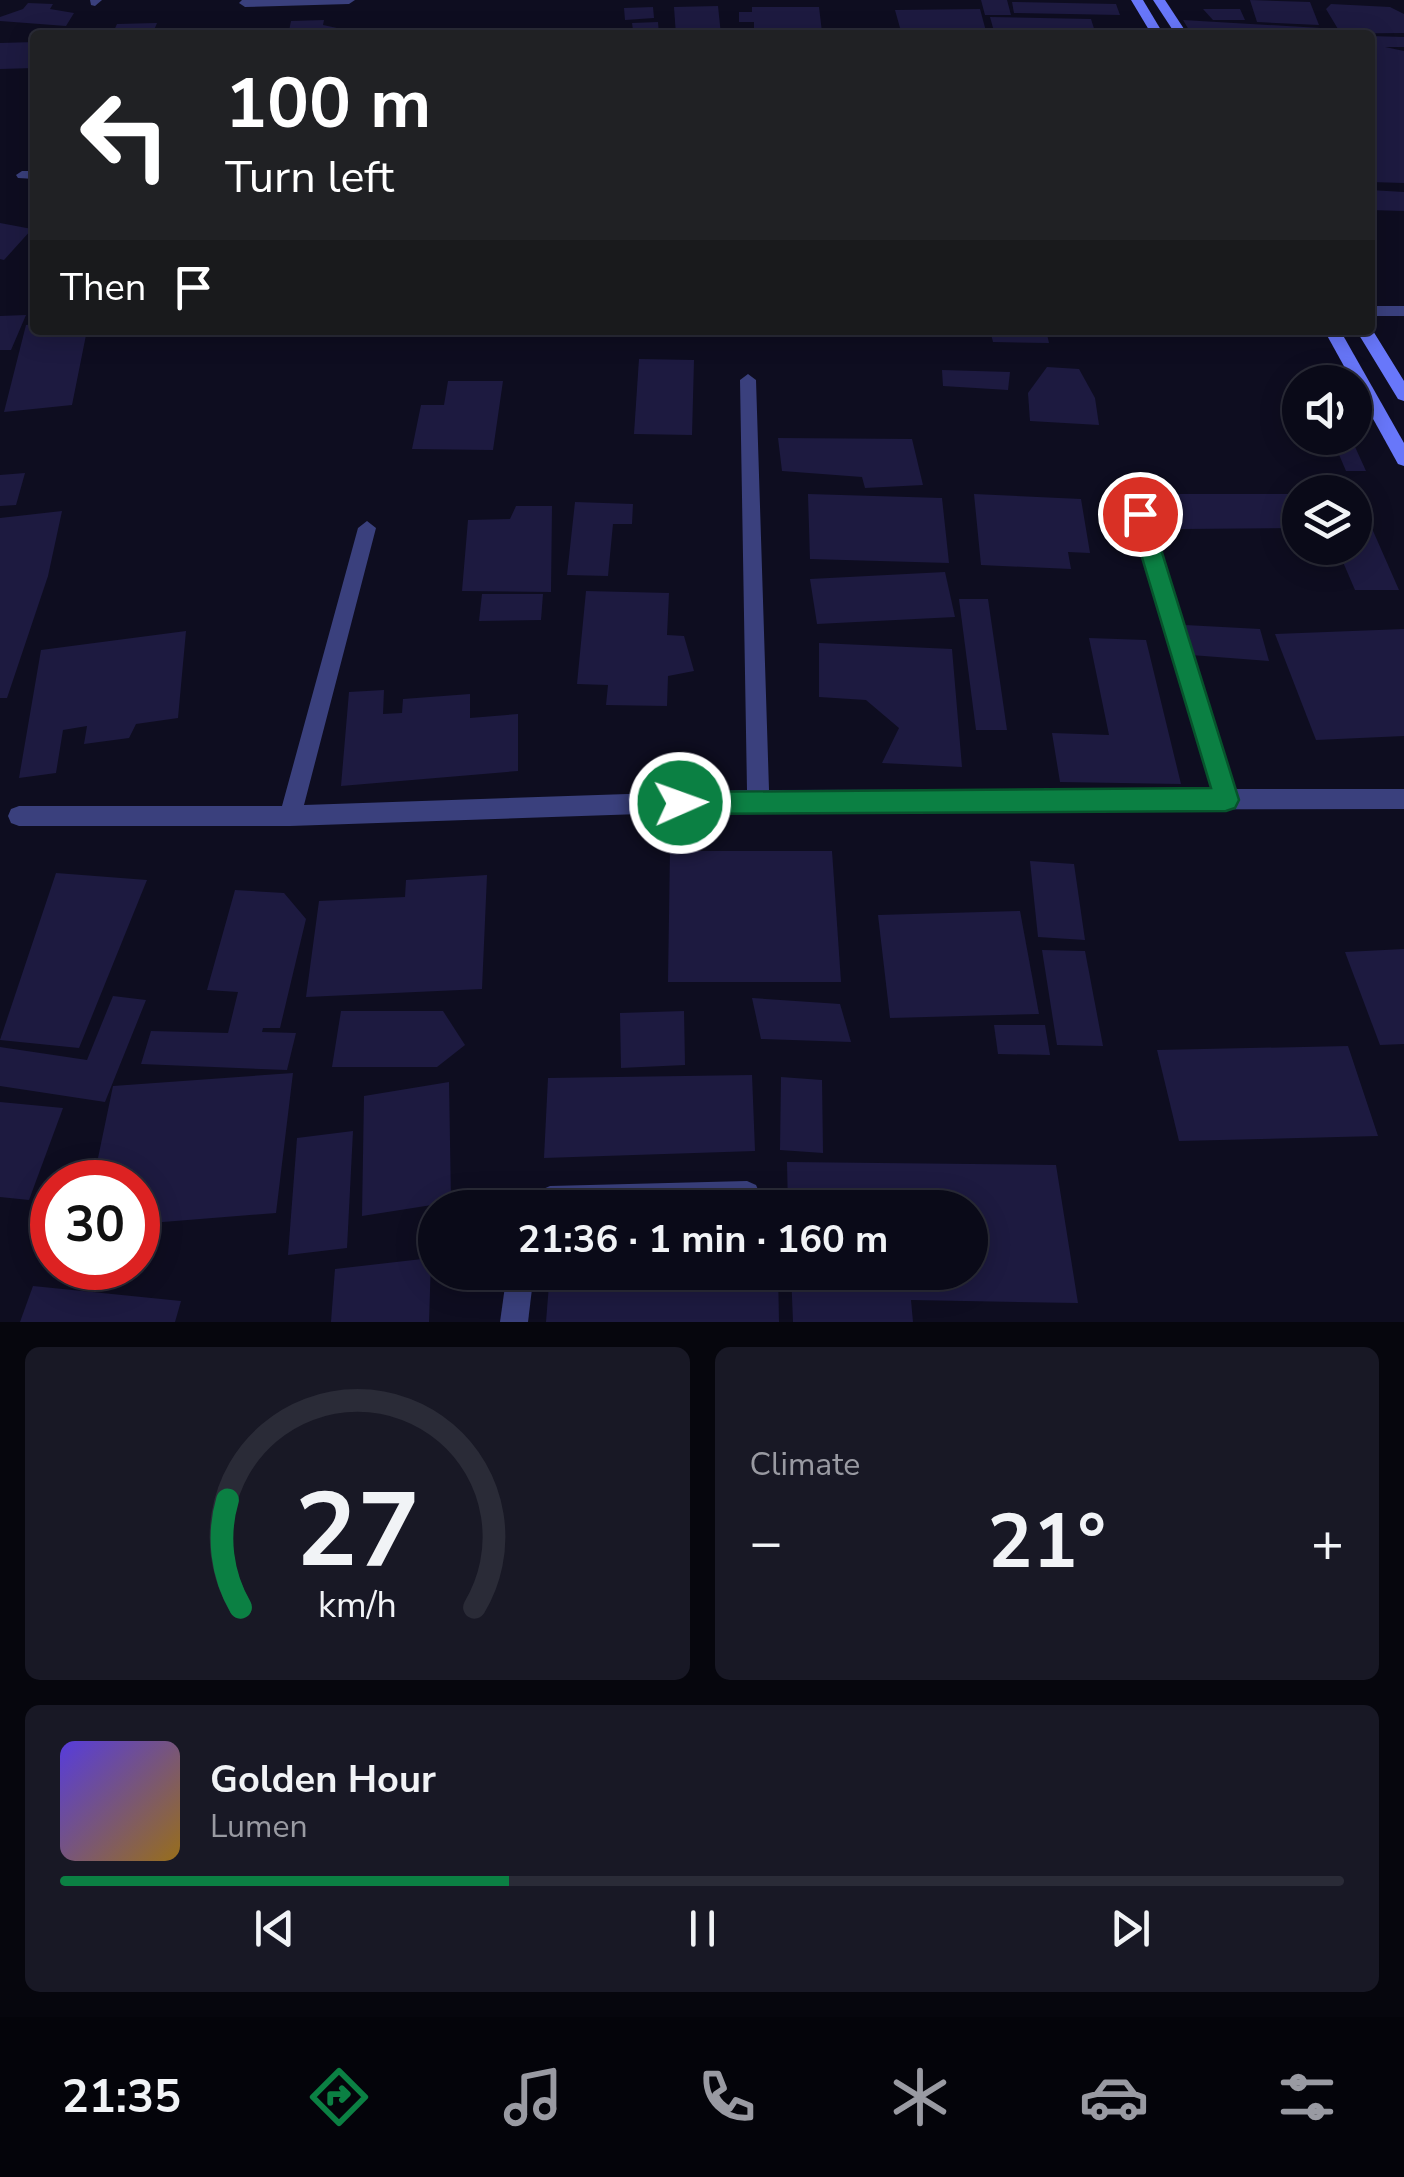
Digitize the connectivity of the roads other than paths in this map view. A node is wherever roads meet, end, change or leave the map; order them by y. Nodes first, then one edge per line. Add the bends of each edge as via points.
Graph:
1 (349, 0) edge
2 (1138, 0) edge
3 (1159, 0) edge
4 (244, 2) dead end
5 (1155, 30) edge
6 (1179, 30) edge
7 (1375, 311) edge
8 (1404, 311) edge
9 (1335, 335) edge
10 (1367, 335) edge
11 (748, 380) dead end
12 (1404, 395) edge
13 (1404, 459) edge
14 (1140, 514) dead end
15 (367, 528) dead end
16 (1404, 799) edge
17 (758, 800) junction
18 (1226, 800) junction
19 (19, 816) dead end
20 (290, 816) junction
21 (518, 1290) edge
22 (514, 1322) edge

1 - 4 street
2 - 5 main road
3 - 6 main road
7 - 8 lane
9 - 13 main road
10 - 12 main road
11 - 17 street
14 - 18 street
15 - 20 street
16 - 18 street
17 - 18 street
17 - 20 street
19 - 20 street
21 - 22 street

